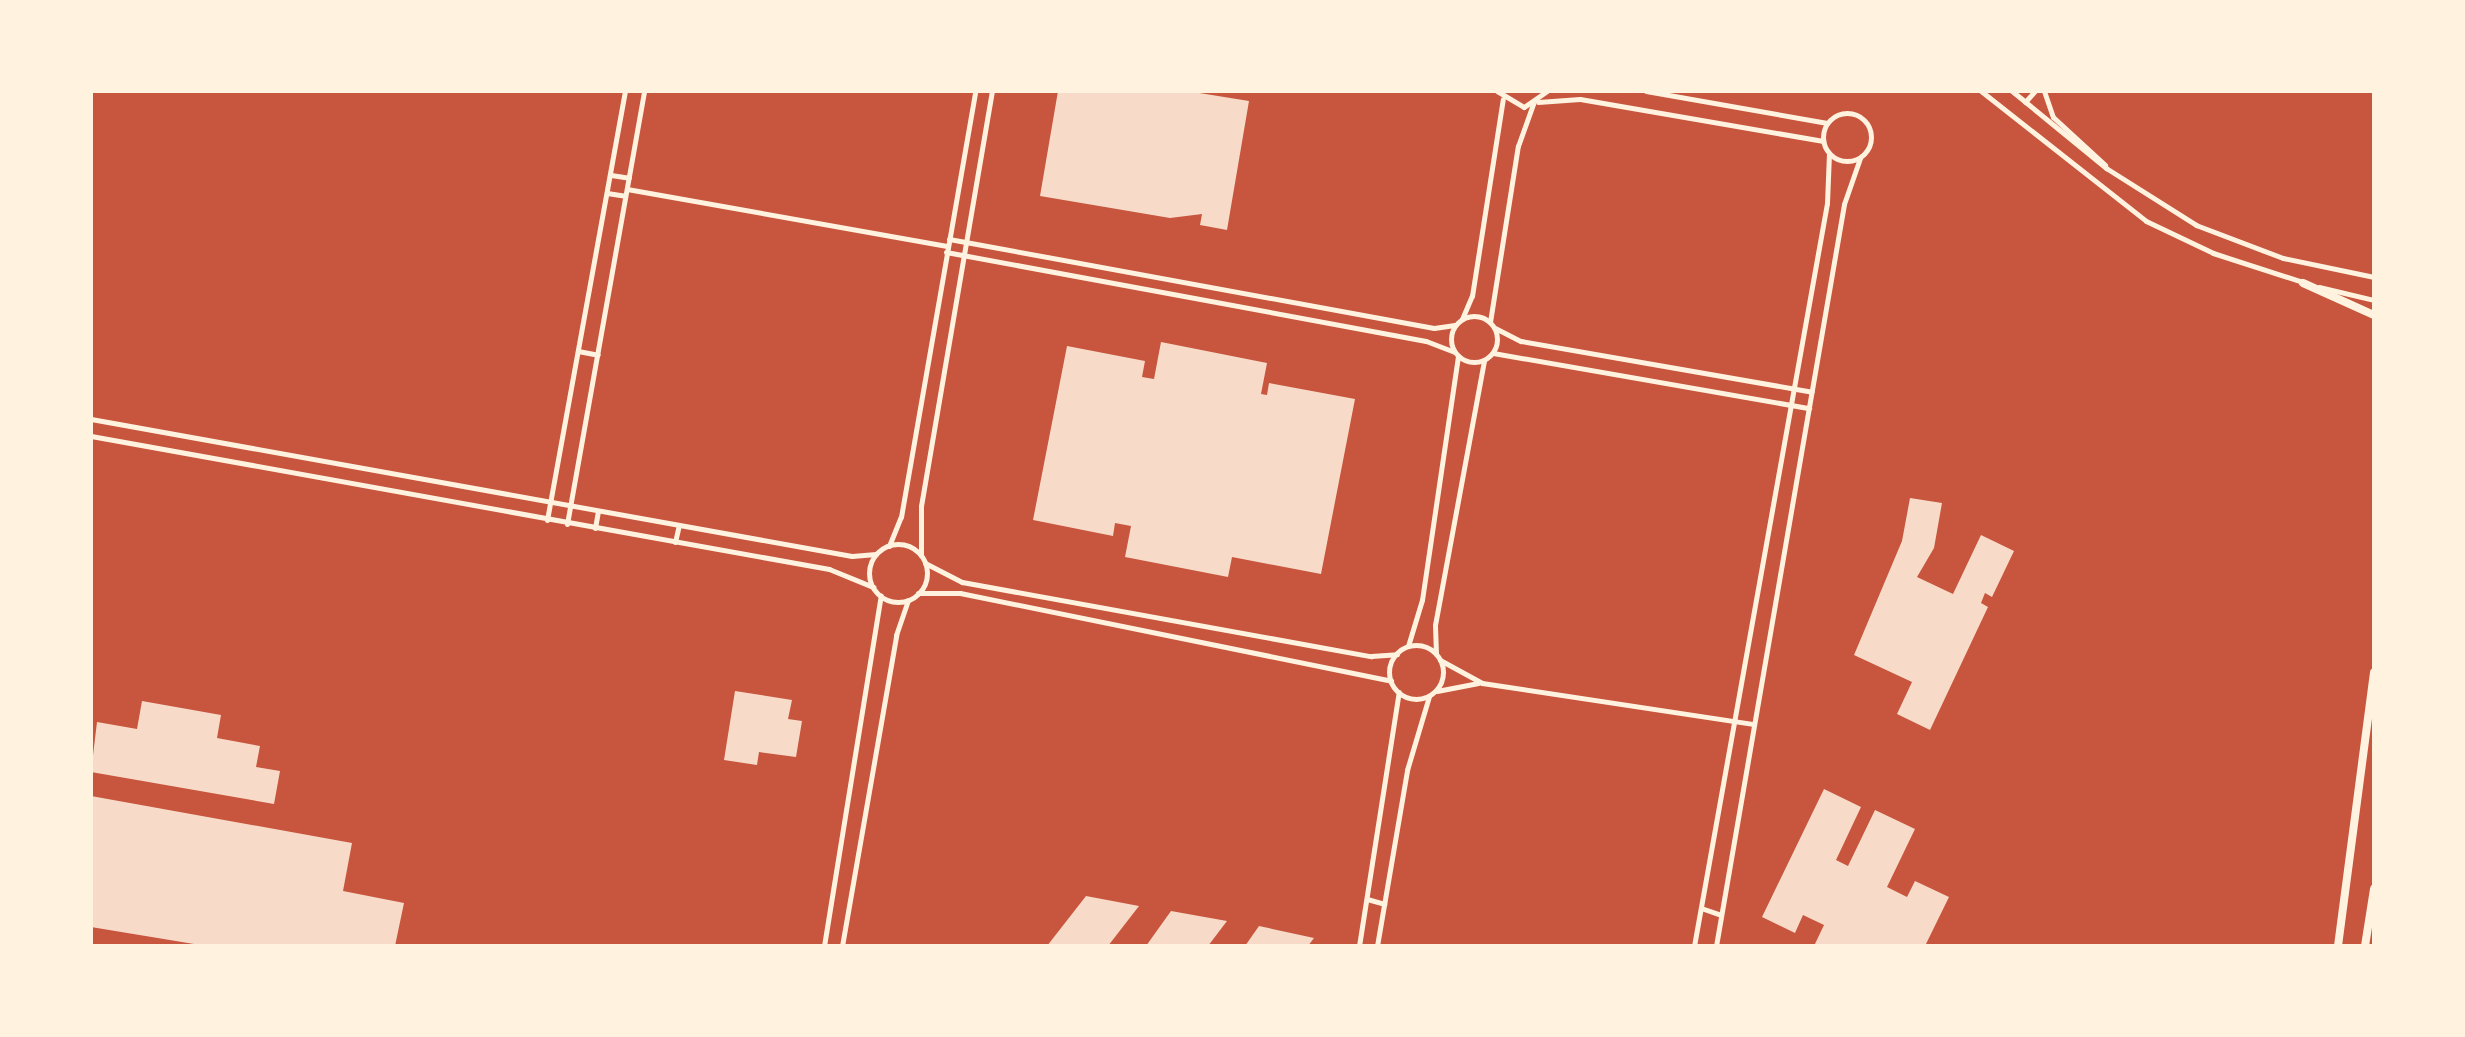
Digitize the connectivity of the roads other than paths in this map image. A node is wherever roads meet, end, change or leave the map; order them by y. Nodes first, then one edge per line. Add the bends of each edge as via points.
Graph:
1 (625, 91) edge
2 (644, 91) edge
3 (975, 91) edge
4 (992, 91) edge
5 (1547, 91) edge
6 (1646, 91) edge
7 (1981, 91) edge
8 (2035, 91) edge
9 (2044, 91) edge
10 (2015, 92) edge
11 (1498, 94) edge
12 (2025, 102) junction
13 (1535, 103) junction
14 (1827, 124) junction
15 (1823, 141) junction
16 (1829, 154) junction
17 (1860, 158) junction
18 (2106, 168) junction
19 (611, 175) junction
20 (629, 178) junction
21 (607, 193) junction
22 (626, 193) junction
23 (949, 239) junction
24 (968, 242) junction
25 (947, 249) junction
26 (965, 255) junction
27 (1103, 267) junction
28 (2374, 277) edge
29 (1099, 280) junction
30 (2303, 283) junction
31 (1201, 285) junction
32 (1199, 299) junction
33 (2374, 300) edge
34 (2374, 315) edge
35 (1462, 319) junction
36 (1490, 322) junction
37 (1455, 325) junction
38 (1495, 328) junction
39 (578, 351) junction
40 (1493, 353) junction
41 (1583, 353) junction
42 (1456, 354) junction
43 (598, 355) junction
44 (1484, 360) junction
45 (1582, 366) junction
46 (1678, 368) junction
47 (1676, 384) junction
48 (1794, 389) junction
49 (1812, 392) junction
50 (1791, 405) junction
51 (1810, 408) junction
52 (91, 418) edge
53 (91, 436) edge
54 (168, 436) junction
55 (165, 451) junction
56 (551, 503) junction
57 (571, 506) junction
58 (598, 511) junction
59 (547, 520) junction
60 (567, 524) junction
61 (679, 525) junction
62 (595, 528) junction
63 (675, 542) junction
64 (889, 546) junction
65 (831, 552) junction
66 (876, 554) junction
67 (921, 555) junction
68 (925, 563) junction
69 (827, 569) junction
70 (946, 577) junction
71 (873, 587) junction
72 (944, 590) junction
73 (918, 593) junction
74 (881, 596) junction
75 (908, 600) junction
76 (1408, 646) junction
77 (1397, 654) junction
78 (1438, 657) junction
79 (2374, 672) edge
80 (1391, 681) junction
81 (1482, 683) junction
82 (1399, 692) junction
83 (1432, 694) junction
84 (1735, 723) junction
85 (1754, 724) junction
86 (1375, 853) junction
87 (1392, 857) junction
88 (2374, 889) edge
89 (1367, 899) junction
90 (1384, 904) junction
91 (1701, 908) junction
92 (1721, 915) junction
93 (824, 946) edge
94 (842, 946) edge
95 (1359, 946) edge
96 (1377, 946) edge
97 (1694, 946) edge
98 (1716, 946) edge
99 (2338, 946) edge
100 (2365, 946) edge

1 - 19 street
2 - 20 street
3 - 23 street
4 - 24 street
5 - 13 street
6 - 14 street
7 - 30 street via 2146,221 2214,253
8 - 12 street
9 - 18 street via 2053,117
10 - 12 street
11 - 13 street
11 - 35 street via 1472,296
12 - 18 street
13 - 15 street via 1580,99
13 - 36 street via 1518,146
14 - 15 street
14 - 17 street via 1843,113 1865,120 1871,138
15 - 16 street
16 - 17 street via 1844,161
16 - 48 street via 1827,203
17 - 49 street via 1844,204
18 - 28 street via 2176,215 2238,244
19 - 20 street
19 - 21 street
20 - 22 street
21 - 22 street
21 - 39 street
22 - 25 street
22 - 43 street
23 - 24 street
23 - 25 street
24 - 26 street
24 - 27 street
25 - 26 street
25 - 64 street via 901,517
26 - 29 street
26 - 67 street via 917,528
27 - 29 street
27 - 31 street
29 - 32 street
30 - 33 street
30 - 34 main road
31 - 32 street
31 - 37 street via 1434,328
32 - 42 street via 1426,341
35 - 36 street
35 - 37 street
36 - 38 street
37 - 42 street
38 - 40 street
38 - 41 street via 1513,338
39 - 43 street
39 - 56 street
40 - 44 street
40 - 45 street
41 - 45 street
41 - 46 street
42 - 44 street
42 - 76 street via 1422,600
43 - 57 street
44 - 78 street via 1435,625
45 - 47 street
46 - 47 street
46 - 48 street
47 - 50 street
48 - 49 street
48 - 50 street
49 - 51 street
50 - 51 street
50 - 84 street
51 - 85 street
52 - 54 street
53 - 55 street
54 - 55 street
54 - 56 street
55 - 59 street
56 - 57 street
56 - 59 street
57 - 58 street
57 - 60 street
58 - 61 street
58 - 62 street
59 - 60 street
60 - 62 street
61 - 63 street
61 - 65 street
62 - 63 street
63 - 69 street
64 - 66 street
64 - 67 street via 906,546
65 - 66 street
65 - 69 street
66 - 71 street via 870,570
67 - 68 street
68 - 70 street
68 - 73 street
69 - 71 street
70 - 72 street
70 - 77 street via 1371,656
71 - 74 street
72 - 73 street
72 - 80 street
73 - 75 street
74 - 75 street
74 - 93 street
75 - 94 street
76 - 77 street
76 - 78 street
77 - 80 street
78 - 81 street
78 - 83 street via 1443,673
79 - 99 main road
80 - 82 street
81 - 83 street
81 - 84 street
82 - 83 street
82 - 86 street
83 - 87 street via 1418,721
84 - 85 street
84 - 91 street
85 - 92 street
86 - 87 street
86 - 89 street
87 - 90 street
88 - 100 main road
89 - 90 street
89 - 95 street
90 - 96 street
91 - 92 street
91 - 97 street
92 - 98 street

